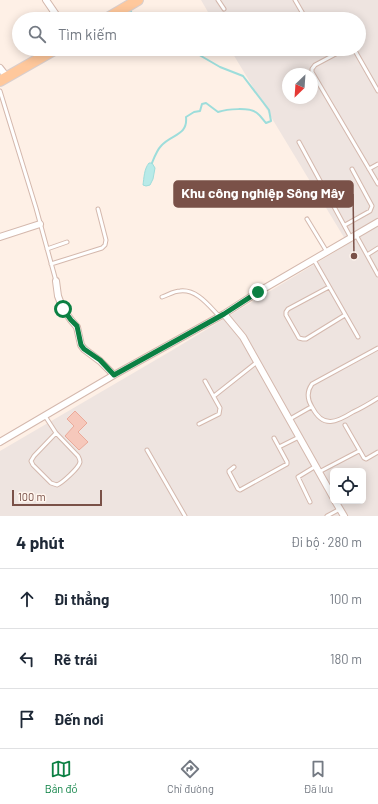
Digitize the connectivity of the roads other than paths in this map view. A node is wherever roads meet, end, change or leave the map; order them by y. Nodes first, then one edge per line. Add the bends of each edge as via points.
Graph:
1 (46, 0) edge
2 (218, 0) edge
3 (295, 0) edge
4 (133, 3) edge
5 (224, 9) dead end
6 (54, 12) edge
7 (118, 12) edge
8 (302, 12) edge
9 (44, 56) edge
10 (332, 56) edge
11 (358, 56) edge
12 (0, 68) edge
13 (4, 79) edge
14 (0, 91) edge
15 (378, 91) edge
16 (299, 142) dead end
17 (378, 164) edge
18 (352, 169) dead end
19 (370, 169) junction
20 (378, 184) edge
21 (98, 209) dead end
22 (307, 219) dead end
23 (378, 222) edge
24 (40, 224) junction
25 (344, 225) junction
26 (0, 237) edge
27 (354, 237) junction
28 (67, 242) dead end
29 (378, 248) edge
30 (47, 250) junction
31 (327, 252) junction
32 (367, 254) junction
33 (314, 260) junction
34 (51, 264) junction
35 (378, 275) edge
36 (56, 281) joint
37 (330, 287) junction
38 (162, 297) dead end
39 (221, 315) junction
40 (345, 315) junction
41 (358, 337) dead end
42 (378, 348) edge
43 (257, 362) junction
44 (114, 375) junction
45 (205, 381) dead end
46 (214, 396) junction
47 (378, 398) edge
48 (312, 407) junction
49 (45, 416) junction
50 (290, 419) junction
51 (199, 424) dead end
52 (345, 425) dead end
53 (56, 433) junction
54 (299, 437) junction
55 (274, 438) dead end
56 (0, 442) edge
57 (279, 447) junction
58 (147, 450) dead end
59 (360, 451) junction
60 (378, 452) edge
61 (234, 467) dead end
62 (318, 469) junction
63 (330, 491) edge
64 (310, 502) dead end
65 (337, 504) edge
66 (340, 508) junction
67 (185, 516) edge
68 (327, 516) edge
69 (344, 516) edge

1 - 6 street
2 - 5 lane
3 - 8 lane
4 - 7 main road
9 - 13 main road
10 - 19 lane via 315,65 312,72
11 - 15 lane
12 - 13 street
14 - 24 lane
16 - 25 lane
17 - 19 lane
18 - 25 lane via 372,209
19 - 20 lane
21 - 34 lane via 106,245
22 - 31 lane
23 - 27 street
24 - 26 street
24 - 30 lane
25 - 27 lane
27 - 31 street
27 - 32 lane
28 - 30 lane
29 - 32 lane
30 - 34 lane
31 - 33 street
32 - 35 lane
33 - 37 lane
33 - 39 street
34 - 36 lane
36 - 44 street via 63,309 77,326 81,345
37 - 40 lane
37 - 40 lane via 288,309 286,315 299,338 303,339
38 - 39 lane via 180,291 193,292
39 - 43 street via 243,337
39 - 44 street
40 - 41 lane
42 - 48 lane via 312,384 308,393
43 - 46 lane
43 - 50 street
44 - 49 street
45 - 46 lane
46 - 51 lane via 219,414
47 - 48 lane via 339,421 321,419
48 - 50 lane
49 - 53 lane
49 - 56 street
50 - 54 street
52 - 59 lane
53 - 53 lane via 32,461 51,483 57,485 77,467 80,460
54 - 57 lane
54 - 62 street
55 - 57 lane
57 - 61 lane via 287,464 242,489 238,489 229,472
58 - 67 lane
59 - 60 lane via 365,459
59 - 62 lane
62 - 63 street
62 - 64 lane via 298,476
65 - 66 street
66 - 68 lane
66 - 69 street

